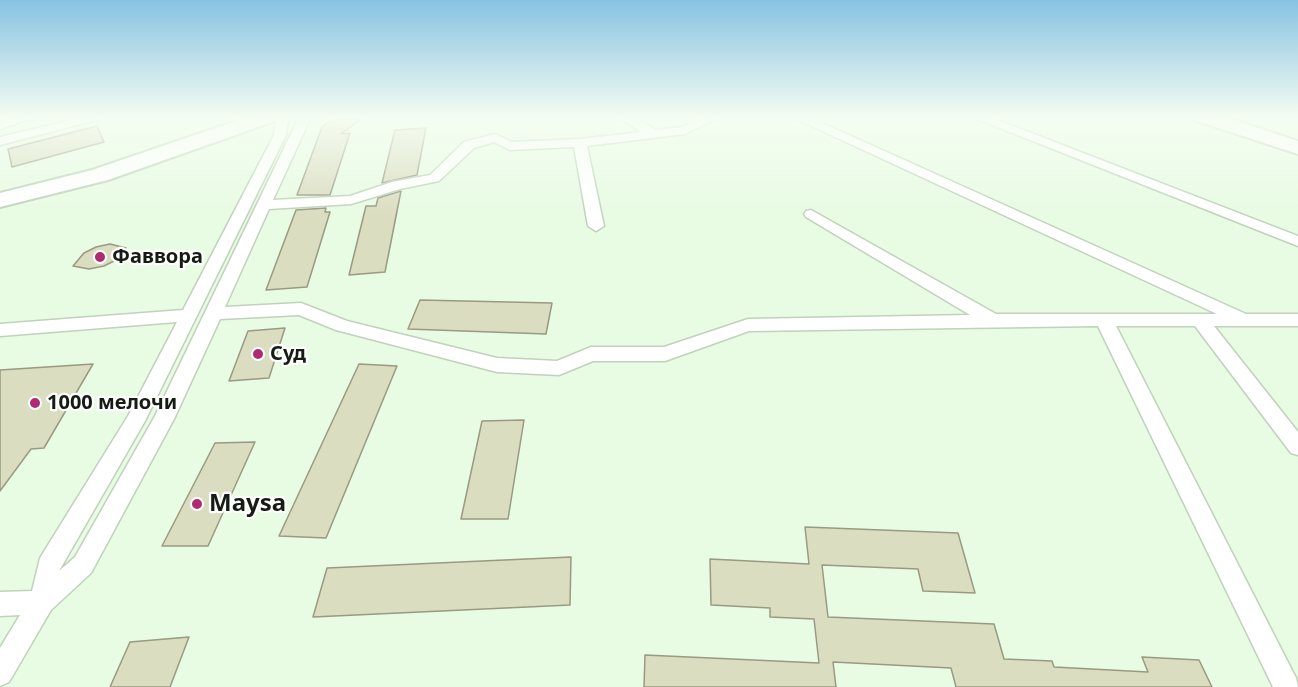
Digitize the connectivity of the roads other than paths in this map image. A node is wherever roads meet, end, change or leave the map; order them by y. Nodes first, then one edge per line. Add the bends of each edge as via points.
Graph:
1 (150, 149) edge
2 (175, 149) edge
3 (273, 149) edge
4 (290, 149) edge
5 (465, 149) edge
6 (581, 149) edge
7 (869, 149) edge
8 (1061, 149) edge
9 (0, 191) edge
10 (0, 200) edge
11 (264, 205) junction
12 (811, 214) dead end
13 (596, 226) dead end
14 (1298, 241) edge
15 (214, 313) junction
16 (188, 315) junction
17 (993, 320) junction
18 (1104, 320) junction
19 (1200, 320) junction
20 (1246, 320) junction
21 (1298, 320) edge
22 (0, 330) edge
23 (1298, 447) edge
24 (42, 602) junction
25 (0, 604) edge
26 (0, 673) edge
27 (1287, 687) edge

1 - 9 main road
2 - 10 main road via 100,175
3 - 16 street
4 - 11 street
5 - 11 street via 434,178 351,200
6 - 13 street
7 - 20 street
8 - 14 street
11 - 15 street
12 - 17 street
15 - 17 street via 301,309 342,326 496,366 559,368 591,354 665,354 748,325
15 - 24 street via 165,419 83,565
16 - 22 street
16 - 24 street via 135,421 48,566
17 - 18 street
18 - 19 street
18 - 27 street
19 - 20 street
19 - 23 street
20 - 21 street
24 - 25 street
24 - 26 street

